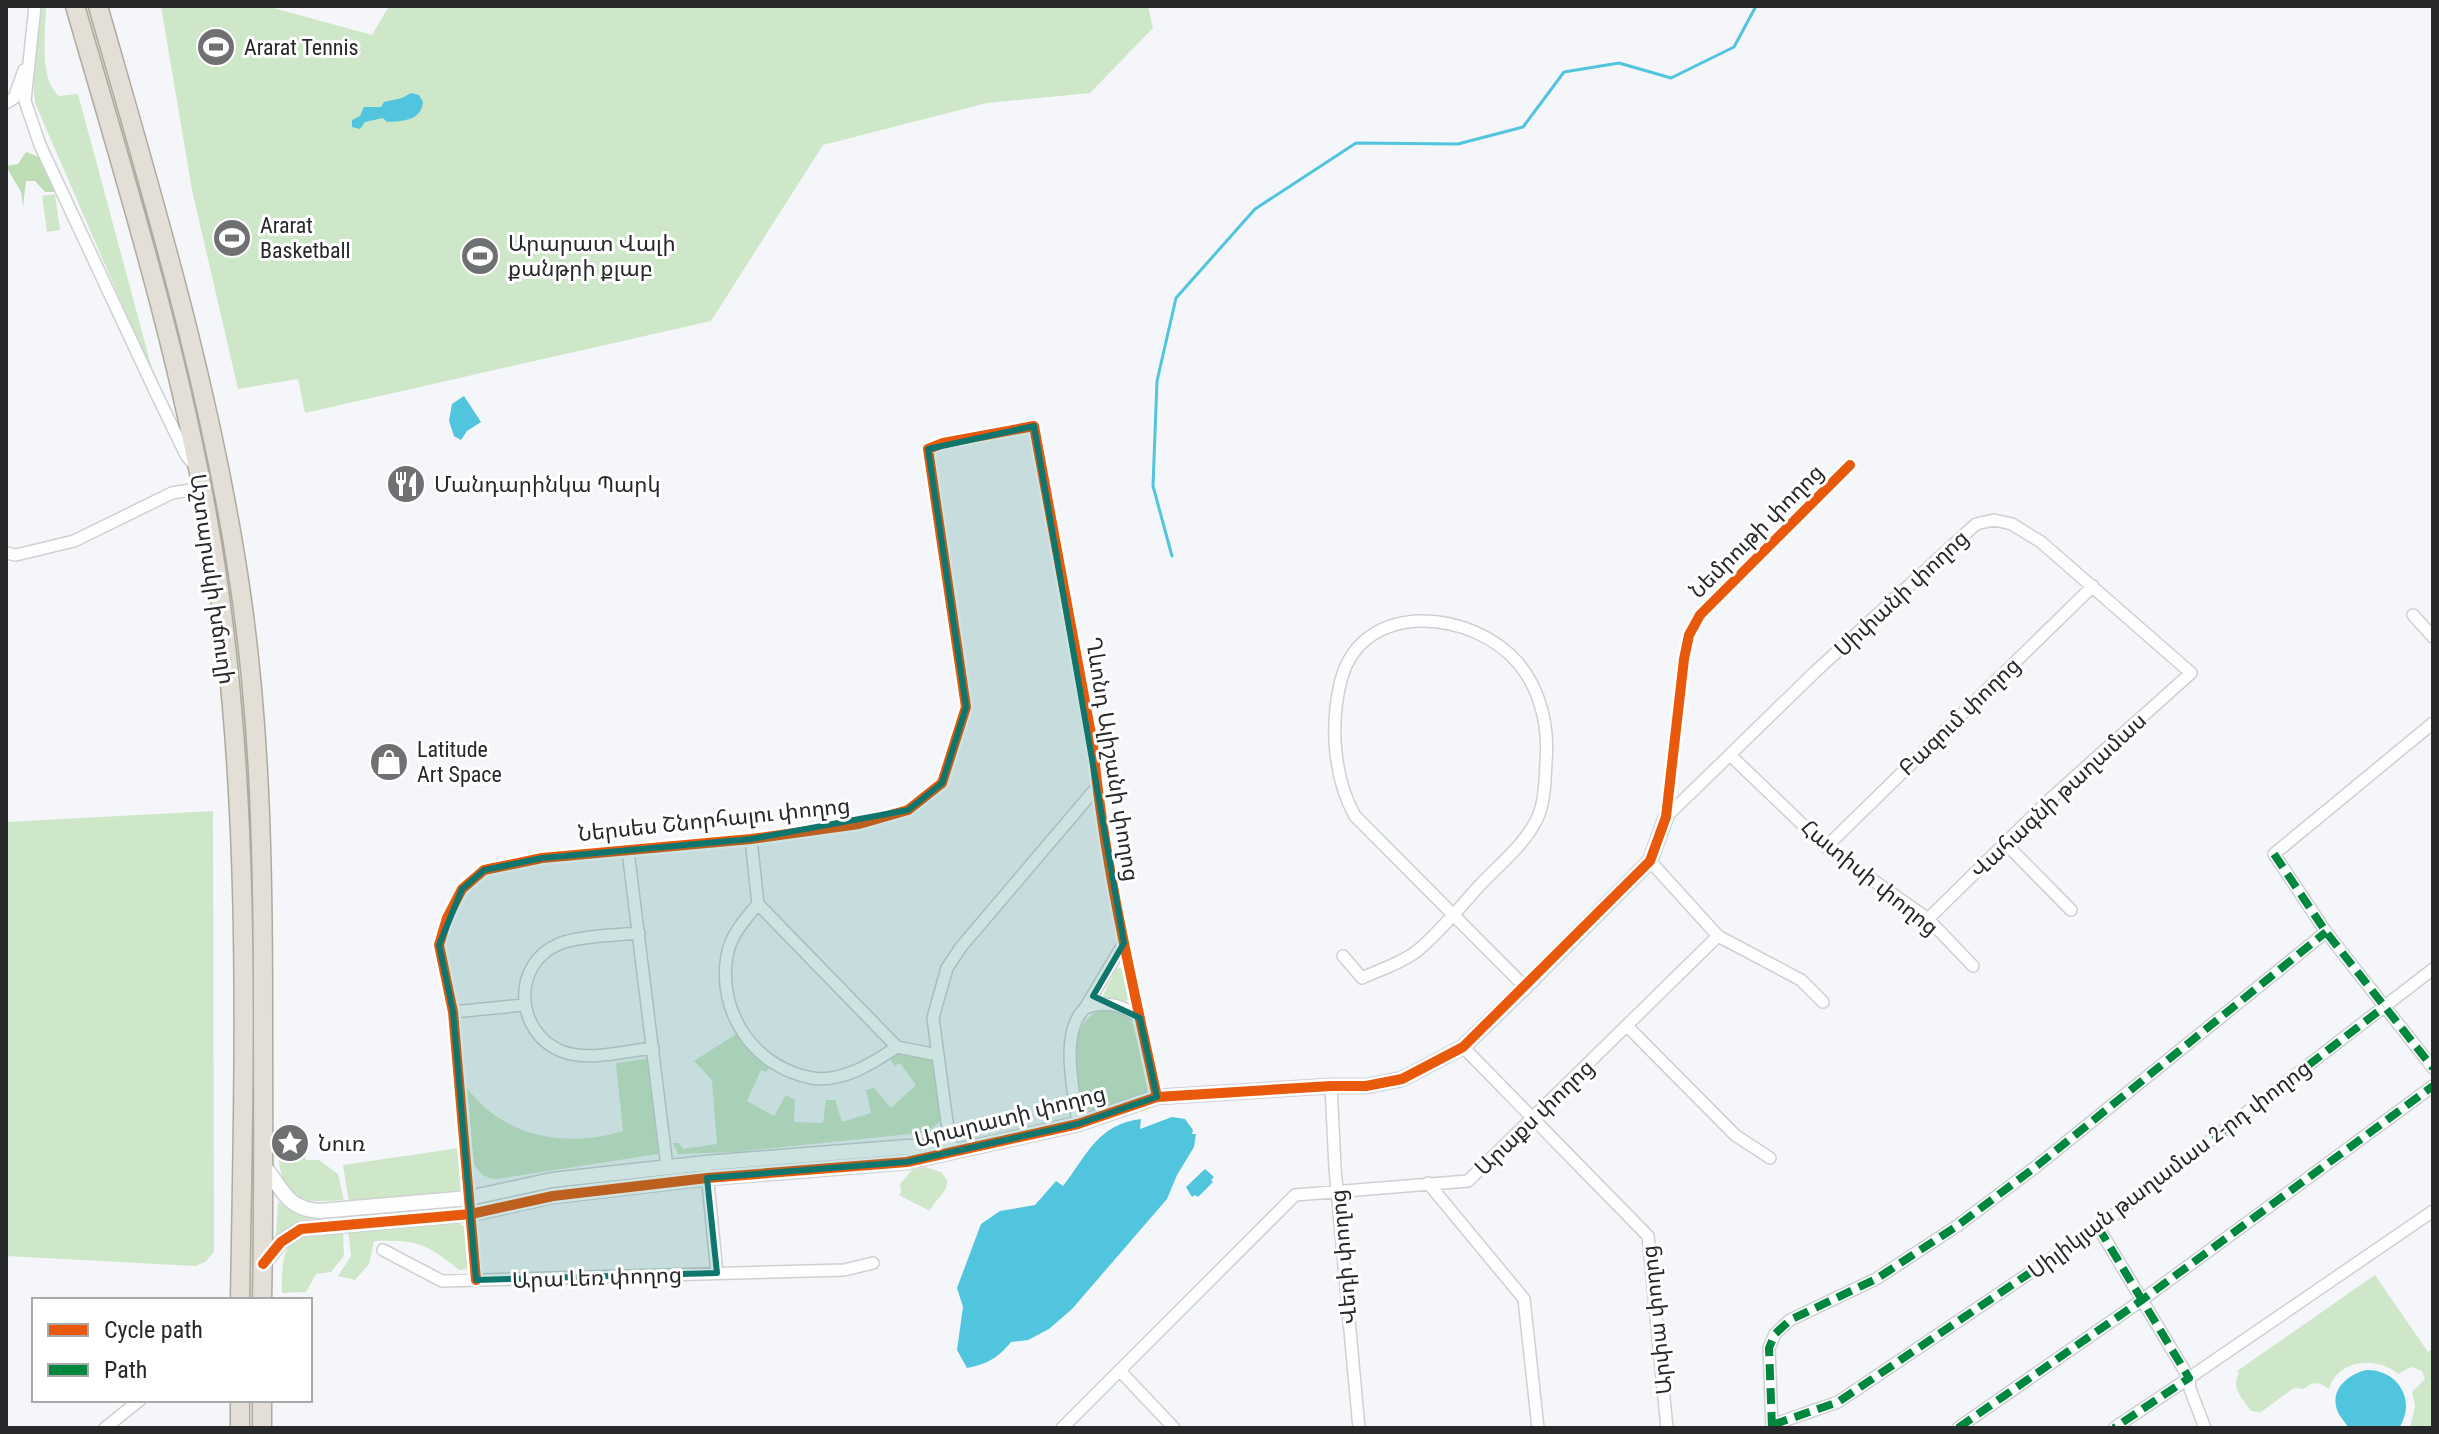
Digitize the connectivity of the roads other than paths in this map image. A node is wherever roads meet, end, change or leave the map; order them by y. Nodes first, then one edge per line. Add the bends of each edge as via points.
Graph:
1 (35, 6) edge
2 (75, 6) edge
3 (98, 6) edge
4 (31, 51) junction
5 (6, 103) edge
6 (1034, 426) joint
7 (1850, 465) dead end
8 (198, 469) junction
9 (202, 488) junction
10 (6, 553) edge
11 (2093, 586) junction
12 (2413, 615) dead end
13 (2433, 637) edge
14 (2191, 673) joint
15 (2433, 723) edge
16 (1730, 755) junction
17 (1097, 787) junction
18 (1666, 817) junction
19 (751, 839) junction
20 (2005, 843) junction
21 (1826, 847) junction
22 (628, 851) junction
23 (1650, 861) junction
24 (758, 904) junction
25 (2071, 910) dead end
26 (1453, 914) junction
27 (1928, 919) junction
28 (2326, 932) junction
29 (639, 933) junction
30 (1718, 936) junction
31 (1124, 943) junction
32 (263, 956) junction
33 (1343, 956) dead end
34 (242, 958) junction
35 (1973, 966) dead end
36 (2433, 969) edge
37 (1525, 987) junction
38 (1823, 1002) dead end
39 (524, 1005) junction
40 (2384, 1007) junction
41 (1085, 1008) junction
42 (453, 1012) junction
43 (1140, 1018) junction
44 (1627, 1026) junction
45 (897, 1047) junction
46 (1463, 1047) junction
47 (653, 1048) junction
48 (938, 1055) junction
49 (2433, 1068) edge
50 (1331, 1086) junction
51 (2433, 1086) edge
52 (1157, 1097) junction
53 (1534, 1118) junction
54 (1078, 1124) junction
55 (955, 1149) junction
56 (1770, 1158) dead end
57 (263, 1165) junction
58 (667, 1167) junction
59 (706, 1171) junction
60 (1428, 1183) junction
61 (1337, 1190) junction
62 (469, 1198) junction
63 (2433, 1211) edge
64 (471, 1214) junction
65 (2098, 1227) junction
66 (383, 1250) dead end
67 (873, 1263) dead end
68 (263, 1264) junction
69 (717, 1273) junction
70 (476, 1280) junction
71 (240, 1298) edge
72 (262, 1298) edge
73 (2142, 1300) junction
74 (1120, 1371) junction
75 (2189, 1378) junction
76 (138, 1402) edge
77 (240, 1402) edge
78 (262, 1402) edge
79 (1772, 1427) edge
80 (105, 1428) edge
81 (240, 1428) edge
82 (262, 1428) edge
83 (1062, 1428) edge
84 (1174, 1428) edge
85 (1359, 1428) edge
86 (1538, 1428) edge
87 (1667, 1428) edge
88 (1958, 1428) edge
89 (2114, 1428) edge
90 (2205, 1428) edge

1 - 4 street
2 - 8 highway, Աշտարակի խճուղի via 139,227
3 - 32 highway, Աշտարակի խճուղի via 195,359 227,509 249,653 258,763
4 - 5 street via 14,98
4 - 8 street via 25,101 40,145 186,455
6 - 17 street, Ղևոնդ Ալիշանի փողոց
6 - 19 street, Ներսես Շնորհալու փողոց via 928,449 966,707 942,783 908,810 859,824
7 - 18 street, Նեմրութի փողոց via 1700,615 1689,635
8 - 9 highway, Աշտարակի խճուղի
9 - 10 street via 172,493 74,541
9 - 34 highway, Աշտարակի խճուղի via 226,642 237,764
11 - 14 street, Սիփանի փողոց
11 - 16 street, Սիփանի փողոց via 2012,524 1976,524
11 - 21 street, Բազում փողոց
12 - 13 street
14 - 20 street, Վահագնի թաղամաս
15 - 28 street via 2274,854
16 - 18 street, Սիփանի փողոց
16 - 21 street, Հատիսի փողոց
17 - 31 street, Ղևոնդ Ալիշանի փողոց
17 - 48 street via 947,968 933,1018
18 - 23 street, Արարատի փողոց
19 - 22 street, Ներսես Շնորհալու փողոց
19 - 24 street
20 - 25 street
20 - 27 street, Վահագնի թաղամաս
21 - 27 street, Հատիսի փողոց
22 - 29 street
22 - 42 street, Ներսես Շնորհալու փողոց via 542,858 484,870 462,889 439,945
23 - 30 street
23 - 37 street, Արարատի փողոց
24 - 45 street
24 - 45 street via 740,925 727,954 725,990 734,1022 756,1050 782,1068 814,1079 846,1075
26 - 26 street via 1355,816 1337,759 1339,690 1351,657 1370,635 1422,620 1462,627 1510,654 1533,687 1546,735 1538,818
26 - 33 street via 1415,952 1362,978
26 - 37 street
27 - 35 street, Հատիսի փողոց
28 - 40 street
28 - 79 street via 1968,1217 1876,1279 1790,1320 1769,1348
29 - 39 street via 560,943 544,953 532,967
29 - 47 street
30 - 38 street via 1801,980
30 - 44 street, Արաքս փողոց
31 - 41 street
31 - 43 street, Ղևոնդ Ալիշանի փողոց
32 - 34 highway
32 - 57 highway, Աշտարակի խճուղի
34 - 71 highway, Աշտարակի խճուղի
36 - 40 street, Սիլիկյան թաղամաս 2-րդ փողոց
37 - 46 street, Արարատի փողոց
39 - 42 street
39 - 47 street via 541,1039 559,1050 578,1056
40 - 49 street
40 - 65 street, Սիլիկյան թաղամաս 2-րդ փողոց
41 - 43 street via 1111,1002
41 - 54 street via 1077,1016 1070,1045
42 - 62 street, Ներսես Շնորհալու փողոց
43 - 52 street, Ղևոնդ Ալիշանի փողոց
44 - 53 street, Արաքս փողոց
44 - 56 street via 1735,1135
45 - 48 street
46 - 50 street, Արարատի փողոց via 1402,1079
46 - 53 street, Արփա փողոց
47 - 58 street
48 - 55 street
50 - 52 street, Արարատի փողոց
50 - 61 street, Վեդի փողոց
51 - 73 street
52 - 54 street, Արարատի փողոց
53 - 60 street, Արաքս փողոց via 1468,1181
53 - 87 street, Արփա փողոց via 1648,1236
54 - 55 street, Արարատի փողոց
55 - 59 street, Արարատի փողոց via 907,1147
57 - 62 street, Արարատի փողոց via 289,1201 308,1210
57 - 68 highway, Աշտարակի խճուղի
58 - 59 street, Արարատի փողոց
58 - 62 street, Արարատի փողոց via 552,1180
59 - 64 street, Արարատի փողոց
59 - 69 street
60 - 61 street, Արաքս փողոց
60 - 86 street via 1524,1299
61 - 74 street, Արաքս փողոց via 1295,1195
61 - 85 street, Վեդի փողոց
62 - 64 street
63 - 75 street
64 - 68 street, Արարատի փողոց via 301,1229 286,1237
64 - 70 street
65 - 73 street
65 - 79 street, Սիլիկյան թաղամաս 2-րդ փողոց via 1838,1402
66 - 70 street, Արա Լեռ փողոց via 442,1281
67 - 69 street, Արա Լեռ փողոց via 844,1270
68 - 72 highway, Աշտարակի խճուղի
69 - 70 street, Արա Լեռ փողոց
73 - 75 street
73 - 88 street
74 - 83 street, Արաքս փողոց
74 - 84 street
75 - 89 street
75 - 90 street
76 - 80 street
77 - 81 highway
78 - 82 highway

